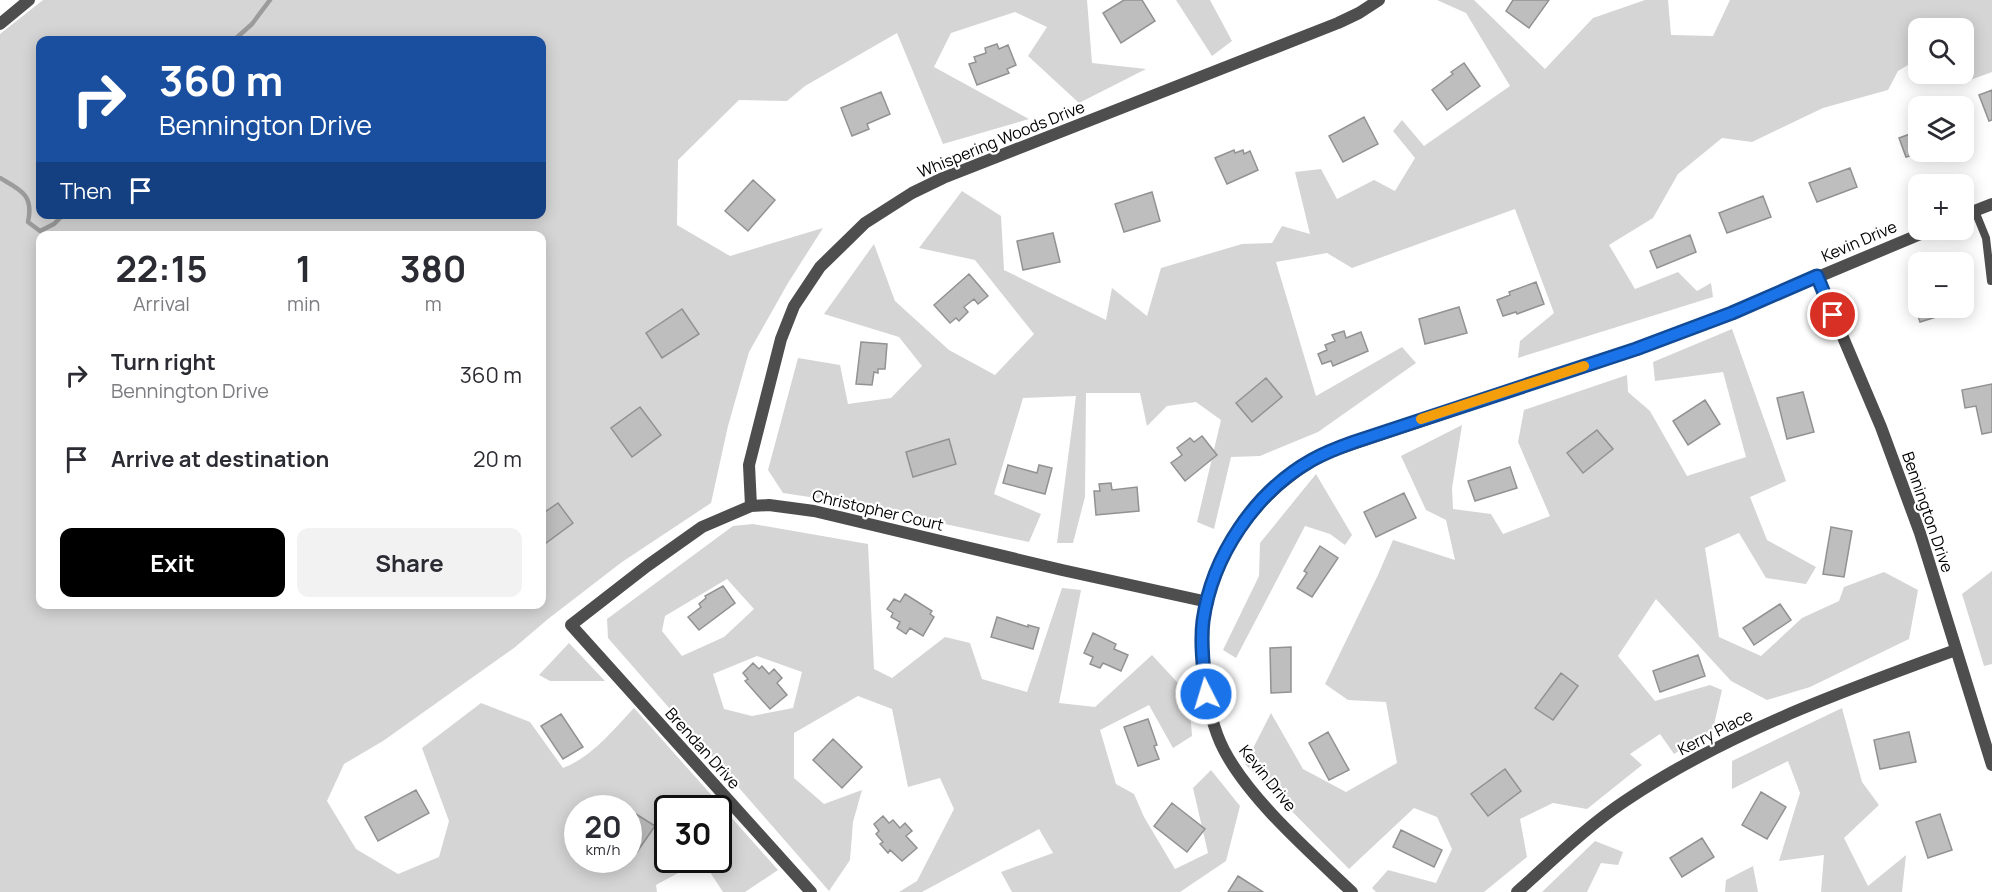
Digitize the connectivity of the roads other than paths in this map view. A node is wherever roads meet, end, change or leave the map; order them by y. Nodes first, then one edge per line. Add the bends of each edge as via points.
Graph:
1 (29, 0) edge
2 (1379, 0) edge
3 (0, 24) edge
4 (1992, 204) edge
5 (1974, 211) edge
6 (1974, 220) edge
7 (1908, 239) edge
8 (1817, 276) junction
9 (1991, 281) edge
10 (751, 506) junction
11 (1208, 602) junction
12 (571, 625) joint
13 (1956, 650) junction
14 (1992, 765) edge
15 (811, 892) edge
16 (1352, 892) edge
17 (1517, 892) edge

1 - 3 street
2 - 10 street, Whispering Woods Drive via 1338,23 943,178 865,223 820,267 794,306 781,339 749,465
4 - 5 street
6 - 9 lane via 1986,238
7 - 8 street, Kevin Drive
8 - 11 street, Kevin Drive via 1636,349 1354,442 1311,460 1254,508 1219,565
8 - 13 street, Bennington Drive via 1885,437
10 - 11 street, Christopher Court via 814,511
10 - 12 street, Christopher Court via 702,527
11 - 16 street, Kevin Drive via 1203,622 1206,694 1224,750 1264,804
12 - 15 street, Brendan Drive
13 - 14 street, Bennington Drive
13 - 17 street, Kerry Place via 1797,711 1733,739 1657,780 1592,826

